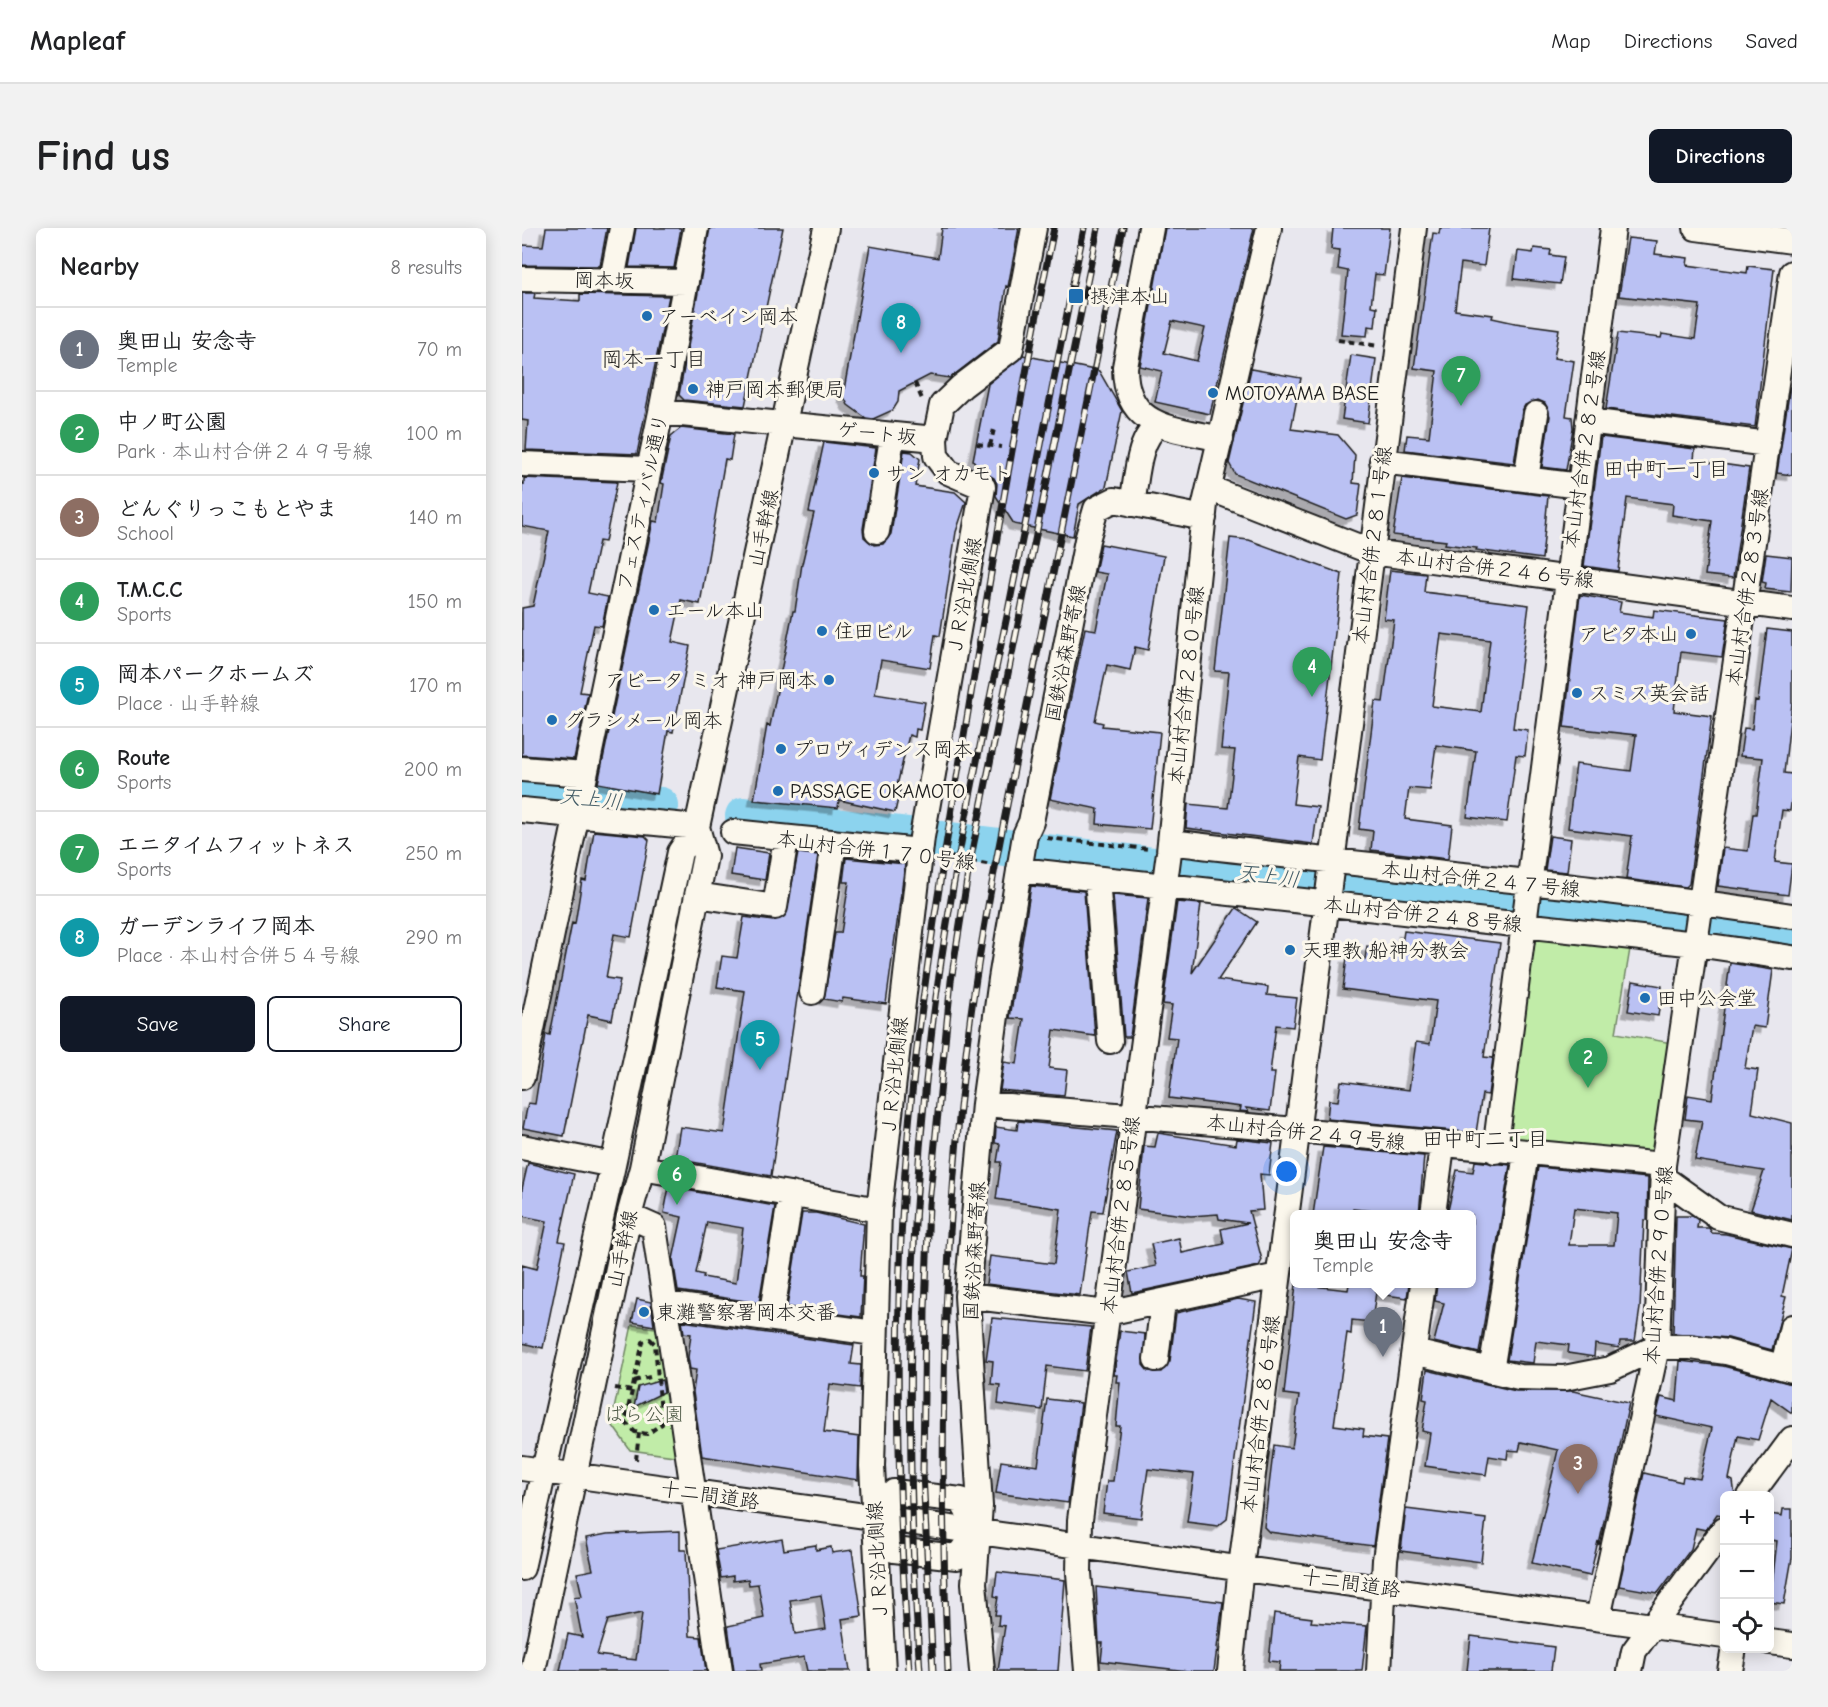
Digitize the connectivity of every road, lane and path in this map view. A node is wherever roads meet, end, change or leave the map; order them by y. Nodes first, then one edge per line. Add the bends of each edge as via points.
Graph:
1 (622, 228) edge
2 (696, 228) edge
3 (826, 228) edge
4 (1034, 228) edge
5 (1151, 228) edge
6 (1269, 228) edge
7 (1414, 228) edge
8 (1613, 228) edge
9 (1696, 228) edge
10 (1792, 241) edge
11 (1792, 273) edge
12 (522, 279) edge
13 (612, 280) junction
14 (686, 282) junction
15 (1338, 340) dead end
16 (1381, 347) dead end
17 (661, 412) junction
18 (1536, 414) dead end
19 (1588, 420) junction
20 (1152, 421) junction
21 (786, 423) junction
22 (994, 429) dead end
23 (892, 438) dead end
24 (935, 439) junction
25 (1221, 439) junction
26 (977, 444) dead end
27 (1768, 444) junction
28 (990, 446) junction
29 (1001, 447) dead end
30 (1382, 461) junction
31 (522, 464) edge
32 (649, 469) junction
33 (1526, 479) junction
34 (1580, 486) junction
35 (1135, 492) junction
36 (1206, 503) junction
37 (877, 531) dead end
38 (1372, 552) junction
39 (1568, 577) junction
40 (1746, 603) junction
41 (1792, 609) edge
42 (522, 769) edge
43 (585, 774) junction
44 (522, 810) edge
45 (576, 817) junction
46 (697, 827) junction
47 (733, 832) dead end
48 (1025, 835) junction
49 (786, 838) junction
50 (834, 842) junction
51 (1169, 847) junction
52 (920, 851) junction
53 (1332, 863) junction
54 (1019, 870) junction
55 (1097, 879) junction
56 (1529, 884) junction
57 (1164, 885) junction
58 (697, 896) junction
59 (1702, 902) junction
60 (1327, 904) junction
61 (1792, 916) edge
62 (1522, 925) junction
63 (1696, 944) junction
64 (1792, 958) edge
65 (812, 992) dead end
66 (1110, 1041) dead end
67 (522, 1077) edge
68 (984, 1104) junction
69 (1133, 1116) junction
70 (1297, 1130) junction
71 (1442, 1146) junction
72 (522, 1147) edge
73 (1495, 1151) junction
74 (1526, 1154) junction
75 (613, 1165) junction
76 (642, 1168) junction
77 (1663, 1171) junction
78 (791, 1194) junction
79 (879, 1210) junction
80 (1434, 1210) edge
81 (629, 1216) junction
82 (1792, 1235) edge
83 (1278, 1276) junction
84 (1422, 1288) edge
85 (968, 1296) junction
86 (1163, 1302) junction
87 (665, 1304) junction
88 (1107, 1313) junction
89 (771, 1318) junction
90 (1792, 1327) edge
91 (874, 1333) junction
92 (1658, 1347) junction
93 (1414, 1352) junction
94 (1156, 1359) dead end
95 (1788, 1368) edge
96 (1491, 1371) junction
97 (657, 1376) junction
98 (634, 1381) junction
99 (614, 1388) dead end
100 (632, 1391) junction
101 (639, 1433) junction
102 (1792, 1439) edge
103 (636, 1460) dead end
104 (533, 1470) edge
105 (575, 1477) junction
106 (1754, 1491) edge
107 (694, 1492) junction
108 (875, 1519) junction
109 (978, 1530) junction
110 (1720, 1536) edge
111 (1079, 1546) junction
112 (1241, 1567) junction
113 (522, 1568) edge
114 (1383, 1587) junction
115 (1598, 1618) junction
116 (1651, 1626) junction
117 (1720, 1635) edge
118 (1774, 1643) edge
119 (1792, 1645) edge
120 (1733, 1653) edge
121 (533, 1671) edge
122 (720, 1671) edge
123 (883, 1671) edge
124 (982, 1671) edge
125 (1087, 1671) edge
126 (1230, 1671) edge
127 (1379, 1671) edge
128 (1630, 1671) edge
129 (1730, 1671) edge

1 - 13 street
2 - 14 street, フェスティバル通り
3 - 21 street, 山手幹線
4 - 24 street via 1011,349 942,405
5 - 20 street via 1125,367 1125,388 1130,399
6 - 25 street, 本山村合併２８０号線
7 - 30 street, 本山村合併２８１号線
8 - 19 street, 本山村合併２８２号線
9 - 10 street
11 - 27 street, 本山村合併２８３号線
12 - 13 street, 岡本坂
13 - 14 street, 岡本坂
14 - 17 street, フェスティバル通り
15 - 16 path
17 - 21 street, ゲート坂
17 - 32 street, フェスティバル通り
18 - 33 street
19 - 27 street
19 - 34 street, 本山村合併２８２号線
20 - 25 street
20 - 35 street
21 - 24 street, ゲート坂
21 - 46 street, 山手幹線
22 - 28 path
23 - 37 street
24 - 52 street, ＪＲ沿北側線 via 936,456 948,472 982,487
25 - 36 street, 本山村合併２８０号線
26 - 28 path
27 - 40 street, 本山村合併２８３号線
28 - 29 path
30 - 33 street
30 - 38 street, 本山村合併２８１号線
31 - 32 street
32 - 43 street, フェスティバル通り
33 - 34 street
34 - 39 street, 本山村合併２８２号線
35 - 36 street, 本山村合併２４６号線
35 - 48 street, 国鉄沿森野寄線 via 1096,508 1031,822
36 - 38 street, 本山村合併２４６号線
36 - 51 street, 本山村合併２８０号線
38 - 39 street, 本山村合併２４６号線
38 - 53 street, 本山村合併２８１号線
39 - 40 street, 本山村合併２４６号線
39 - 56 street, 本山村合併２８２号線
40 - 41 street, 本山村合併２４６号線
40 - 59 street, 本山村合併２８３号線
42 - 43 street
43 - 45 street, フェスティバル通り
44 - 45 street
45 - 46 street
45 - 67 street, フェスティバル通り
46 - 58 street, 山手幹線 via 705,856
46 - 75 street, 山手幹線 via 680,852
47 - 49 street, 本山村合併１７０号線
48 - 51 path
48 - 54 street, 国鉄沿森野寄線
49 - 50 street, 本山村合併１７０号線
49 - 58 street via 775,908
50 - 52 street, 本山村合併１７０号線
50 - 65 street
51 - 53 street, 本山村合併２４７号線
51 - 57 street, 本山村合併２８０号線
52 - 54 path, 本山村合併１７０号線
52 - 79 street, ＪＲ沿北側線
53 - 56 street, 本山村合併２４７号線
53 - 60 street, 本山村合併２８１号線
54 - 55 street, 本山村合併２４８号線
54 - 68 street, 国鉄沿森野寄線
55 - 57 street, 本山村合併２４８号線
55 - 66 street
56 - 59 street, 本山村合併２４７号線
56 - 62 street, 本山村合併２８２号線
57 - 60 street, 本山村合併２４８号線
57 - 69 street, 本山村合併２８５号線
58 - 76 street, 山手幹線
59 - 61 street, 本山村合併２４７号線
59 - 63 street, 本山村合併２８３号線
60 - 62 street, 本山村合併２４８号線
60 - 70 street, 本山村合併２８６号線
62 - 63 street, 本山村合併２４８号線
62 - 73 street, 本山村合併２８２号線
63 - 64 street, 本山村合併２４８号線
63 - 77 street, 本山村合併２９０号線
68 - 69 street, 本山村合併２４９号線
68 - 85 street, 国鉄沿森野寄線
69 - 70 street, 本山村合併２４９号線
69 - 88 street, 本山村合併２８５号線
70 - 71 street, 本山村合併２４９号線
70 - 83 street, 本山村合併２８６号線
71 - 73 street, 本山村合併２４９号線
71 - 80 street
72 - 75 street
73 - 74 street, 本山村合併２４９号線
74 - 77 street, 本山村合併２４９号線
74 - 96 street
75 - 104 street, 山手幹線
76 - 78 street
76 - 81 street, 山手幹線
77 - 82 street via 1700,1206 1718,1217
77 - 92 street, 本山村合併２９０号線
78 - 79 street
78 - 89 street
79 - 91 street, ＪＲ沿北側線
81 - 87 street via 654,1227
81 - 105 street, 山手幹線
83 - 86 street
83 - 112 street, 本山村合併２８６号線
84 - 93 street
85 - 88 street
85 - 109 street, 国鉄沿森野寄線 via 980,1506
86 - 88 street
86 - 94 street
87 - 89 street
87 - 107 street
88 - 111 street, 本山村合併２８５号線
89 - 91 street
90 - 95 street
91 - 108 street, ＪＲ沿北側線
92 - 95 street via 1691,1347
92 - 96 street via 1610,1369 1564,1378 1519,1377
92 - 115 street, 本山村合併２９０号線
93 - 96 street
93 - 114 street
97 - 98 path
97 - 98 path via 654,1344 650,1339 643,1342
97 - 101 path via 662,1424 647,1434
98 - 100 path
99 - 100 path
100 - 101 path via 625,1422
101 - 103 path
102 - 106 street
104 - 105 street, 十二間道路
104 - 113 street, 山手幹線
105 - 107 street, 十二間道路
105 - 121 street, 山手幹線
107 - 108 street, 十二間道路
107 - 122 street
108 - 109 street via 894,1550 957,1557
108 - 109 street via 894,1492 961,1500
108 - 123 street, ＪＲ沿北側線
109 - 111 street, 十二間道路
109 - 124 street, 国鉄沿森野寄線 via 974,1583
110 - 116 street
111 - 112 street, 十二間道路
111 - 125 street, 本山村合併２８５号線
112 - 114 street, 十二間道路
112 - 126 street, 本山村合併２８６号線
114 - 115 street, 十二間道路
114 - 127 street
115 - 116 street, 十二間道路
116 - 117 street, 十二間道路
116 - 128 street via 1634,1651
118 - 119 street
120 - 129 street

